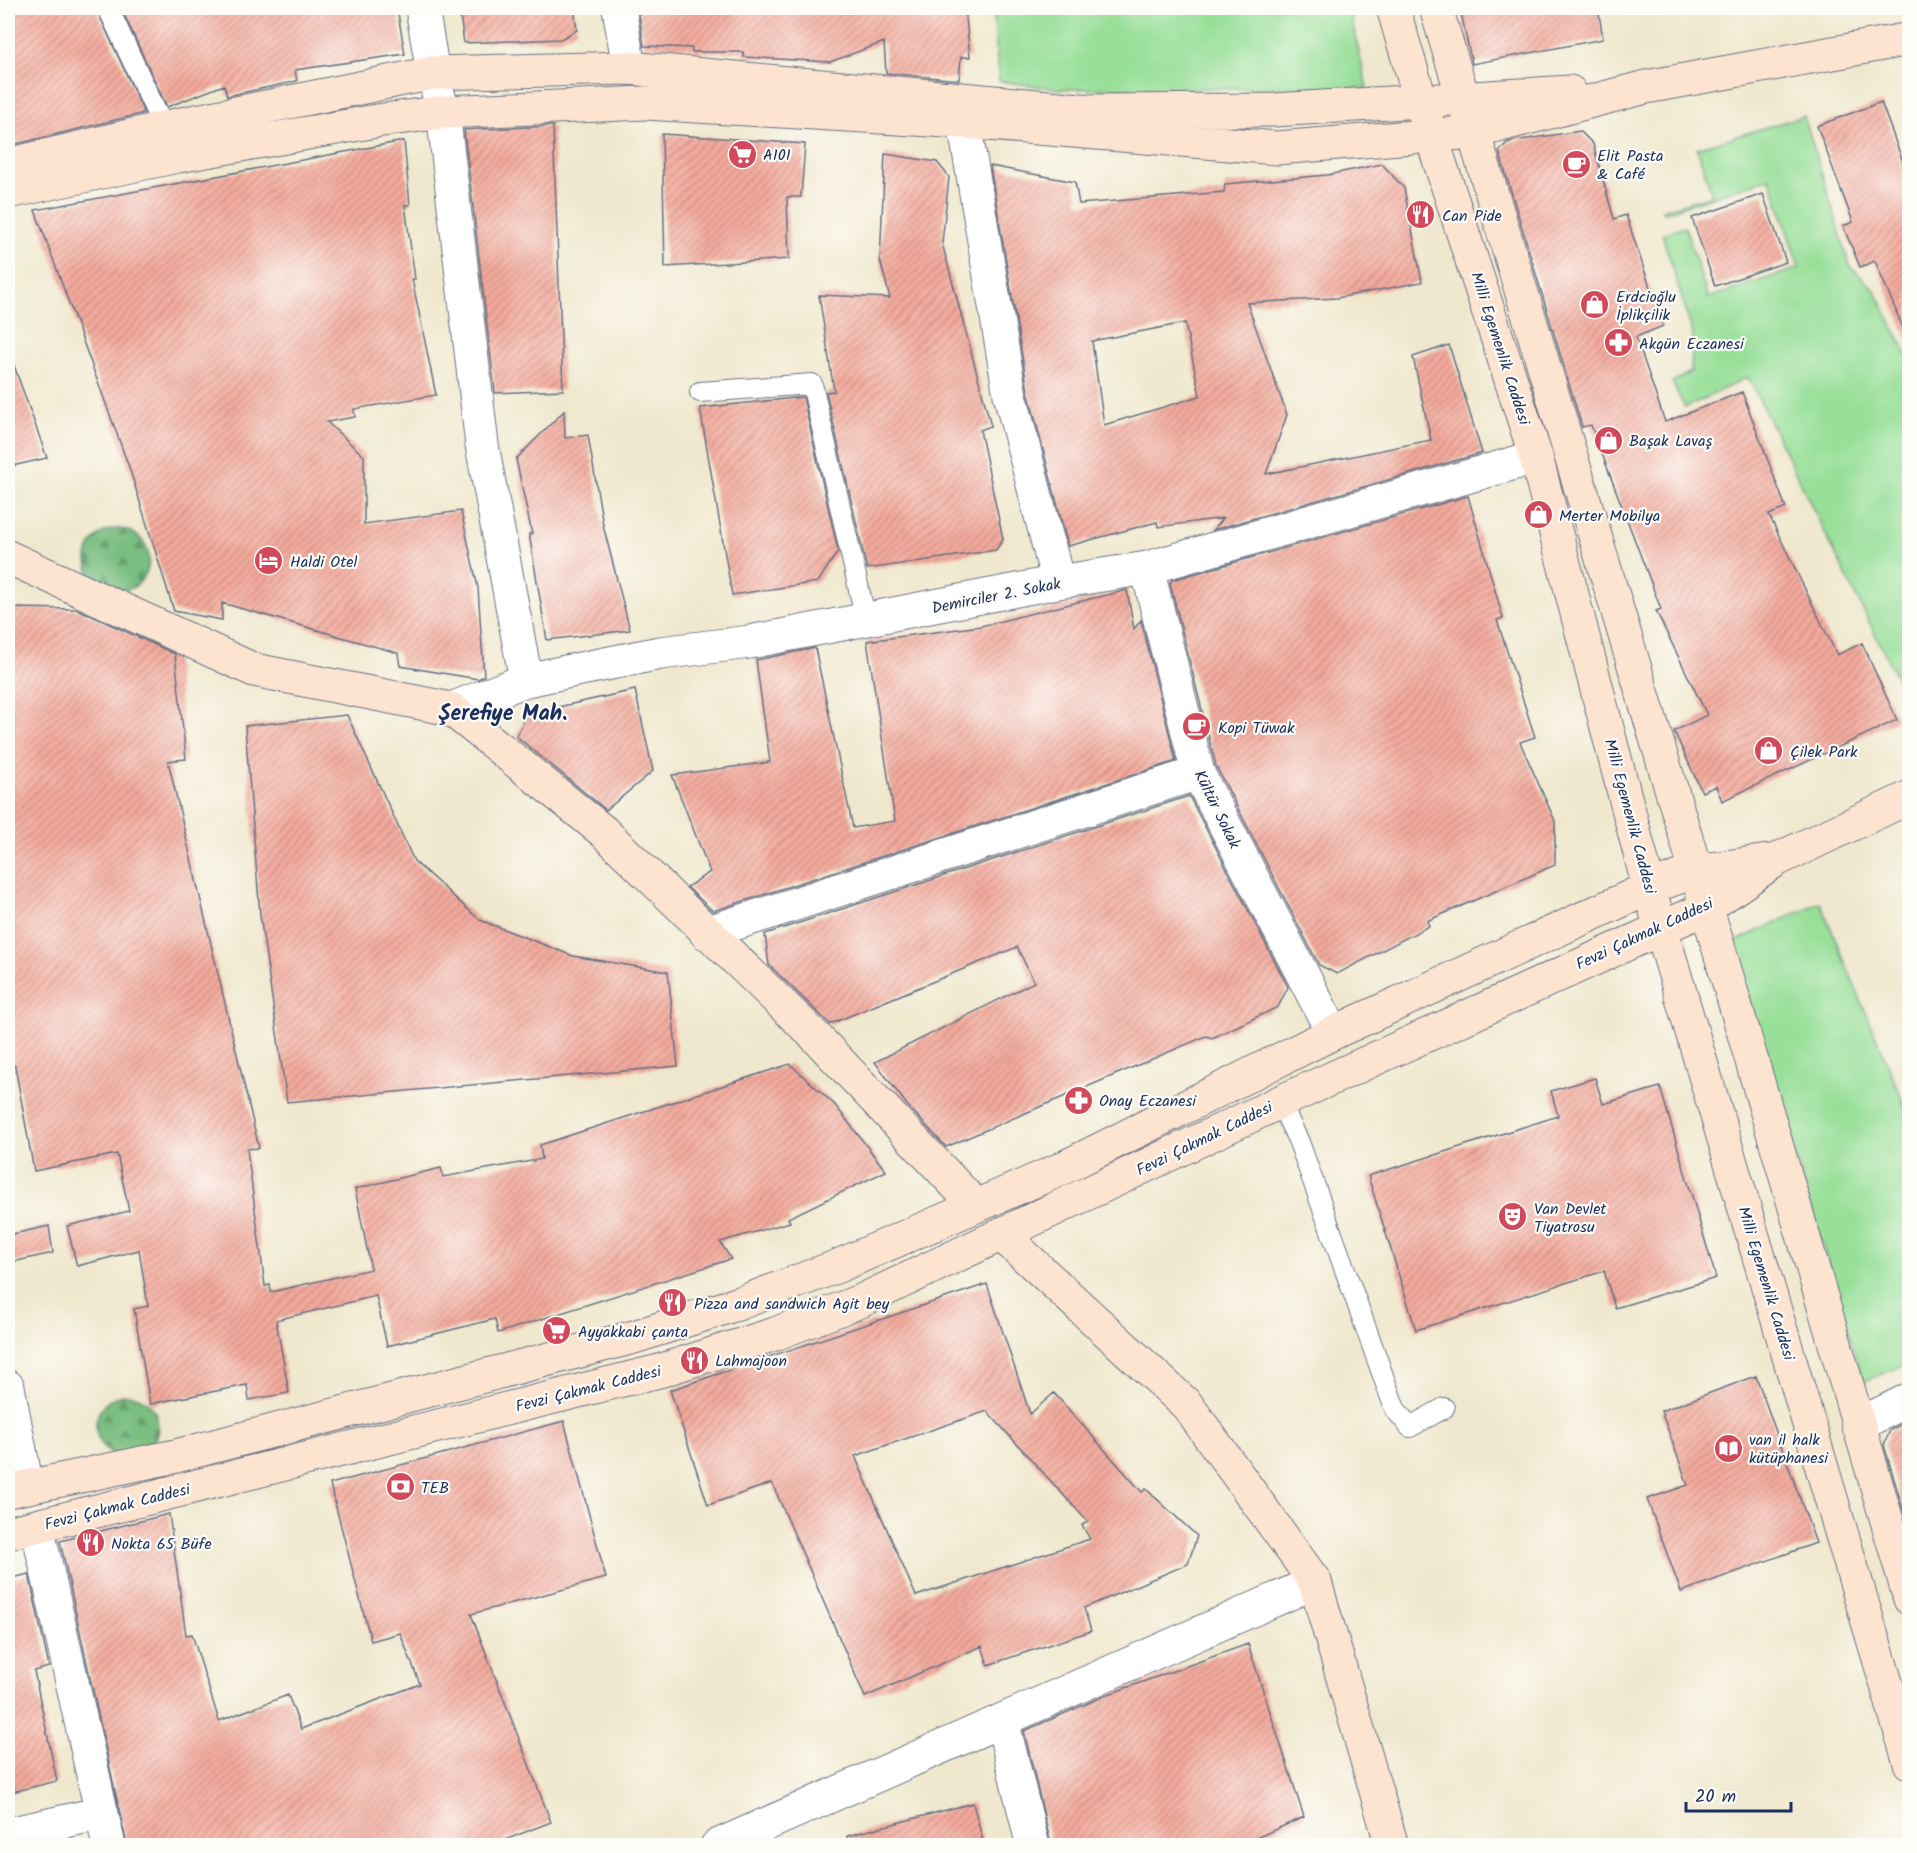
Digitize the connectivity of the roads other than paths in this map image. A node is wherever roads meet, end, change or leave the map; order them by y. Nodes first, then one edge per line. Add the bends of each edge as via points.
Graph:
1 (108, 8) edge
2 (422, 8) edge
3 (619, 8) edge
4 (1393, 8) edge
5 (1436, 8) edge
6 (1910, 39) edge
7 (628, 68) junction
8 (433, 73) junction
9 (1646, 87) junction
10 (1464, 99) junction
11 (1421, 103) junction
12 (443, 111) junction
13 (964, 122) junction
14 (162, 128) junction
15 (1474, 132) junction
16 (1431, 135) junction
17 (178, 156) junction
18 (8, 165) edge
19 (8, 192) edge
20 (700, 392) dead end
21 (1536, 457) junction
22 (8, 557) edge
23 (1147, 568) junction
24 (1058, 582) junction
25 (867, 620) junction
26 (526, 680) junction
27 (451, 709) junction
28 (1198, 773) junction
29 (1910, 797) edge
30 (1776, 860) junction
31 (1696, 871) junction
32 (1649, 888) junction
33 (1706, 908) junction
34 (1661, 928) junction
35 (706, 933) junction
36 (1333, 1033) junction
37 (1280, 1102) junction
38 (976, 1206) junction
39 (1002, 1234) junction
40 (8, 1387) edge
41 (1910, 1398) edge
42 (1444, 1408) dead end
43 (1858, 1425) junction
44 (17, 1489) edge
45 (22, 1529) edge
46 (1315, 1582) junction
47 (1910, 1599) edge
48 (1002, 1720) junction
49 (1910, 1764) edge
50 (102, 1813) junction
51 (8, 1834) edge
52 (109, 1845) edge
53 (717, 1845) edge
54 (1033, 1845) edge
55 (1392, 1845) edge

1 - 14 lane
2 - 8 street
3 - 7 street
4 - 11 street, Milli Egemenlik Caddesi
5 - 10 street
6 - 9 street
7 - 8 street
7 - 11 street via 1091,111 1273,110
8 - 12 street
8 - 14 street
9 - 10 street
9 - 15 street
10 - 11 street
10 - 15 street
11 - 16 street, Milli Egemenlik Caddesi
12 - 13 street via 645,103
12 - 17 street
12 - 26 street via 482,446
13 - 16 street via 1277,148
13 - 24 street via 1010,395
14 - 17 lane
14 - 18 street
15 - 16 street
15 - 31 street
16 - 21 street, Milli Egemenlik Caddesi
17 - 19 street
20 - 25 lane via 812,384
21 - 23 street, Demirciler 2. Sokak
21 - 32 street, Milli Egemenlik Caddesi
22 - 27 street via 254,670
23 - 24 street, Demirciler 2. Sokak
23 - 28 street, Kültür Sokak
24 - 25 street, Demirciler 2. Sokak
25 - 26 street, Demirciler 2. Sokak via 750,642 660,653
26 - 27 street, Demirciler 2. Sokak
27 - 35 street via 604,832
28 - 35 street
28 - 36 street, Kültür Sokak
29 - 30 street
30 - 31 street, Fevzi Çakmak Caddesi
30 - 33 street, Fevzi Çakmak Caddesi
31 - 32 street, Fevzi Çakmak Caddesi
31 - 33 street
32 - 34 street, Milli Egemenlik Caddesi
32 - 36 street, Fevzi Çakmak Caddesi
33 - 34 street, Fevzi Çakmak Caddesi
33 - 43 street
34 - 37 street, Fevzi Çakmak Caddesi
34 - 49 street, Milli Egemenlik Caddesi
35 - 38 street via 815,1036
36 - 38 street, Fevzi Çakmak Caddesi via 1059,1170
37 - 39 street, Fevzi Çakmak Caddesi
37 - 42 lane via 1299,1142 1395,1409 1410,1427
38 - 44 street, Fevzi Çakmak Caddesi via 740,1304 634,1337 177,1456
39 - 45 street, Fevzi Çakmak Caddesi via 863,1300 775,1334 659,1371
39 - 46 street via 1187,1405
40 - 44 street
41 - 43 street
43 - 47 street
45 - 50 street
46 - 48 street
46 - 55 street
48 - 53 street
48 - 54 street
50 - 51 street
50 - 52 street

